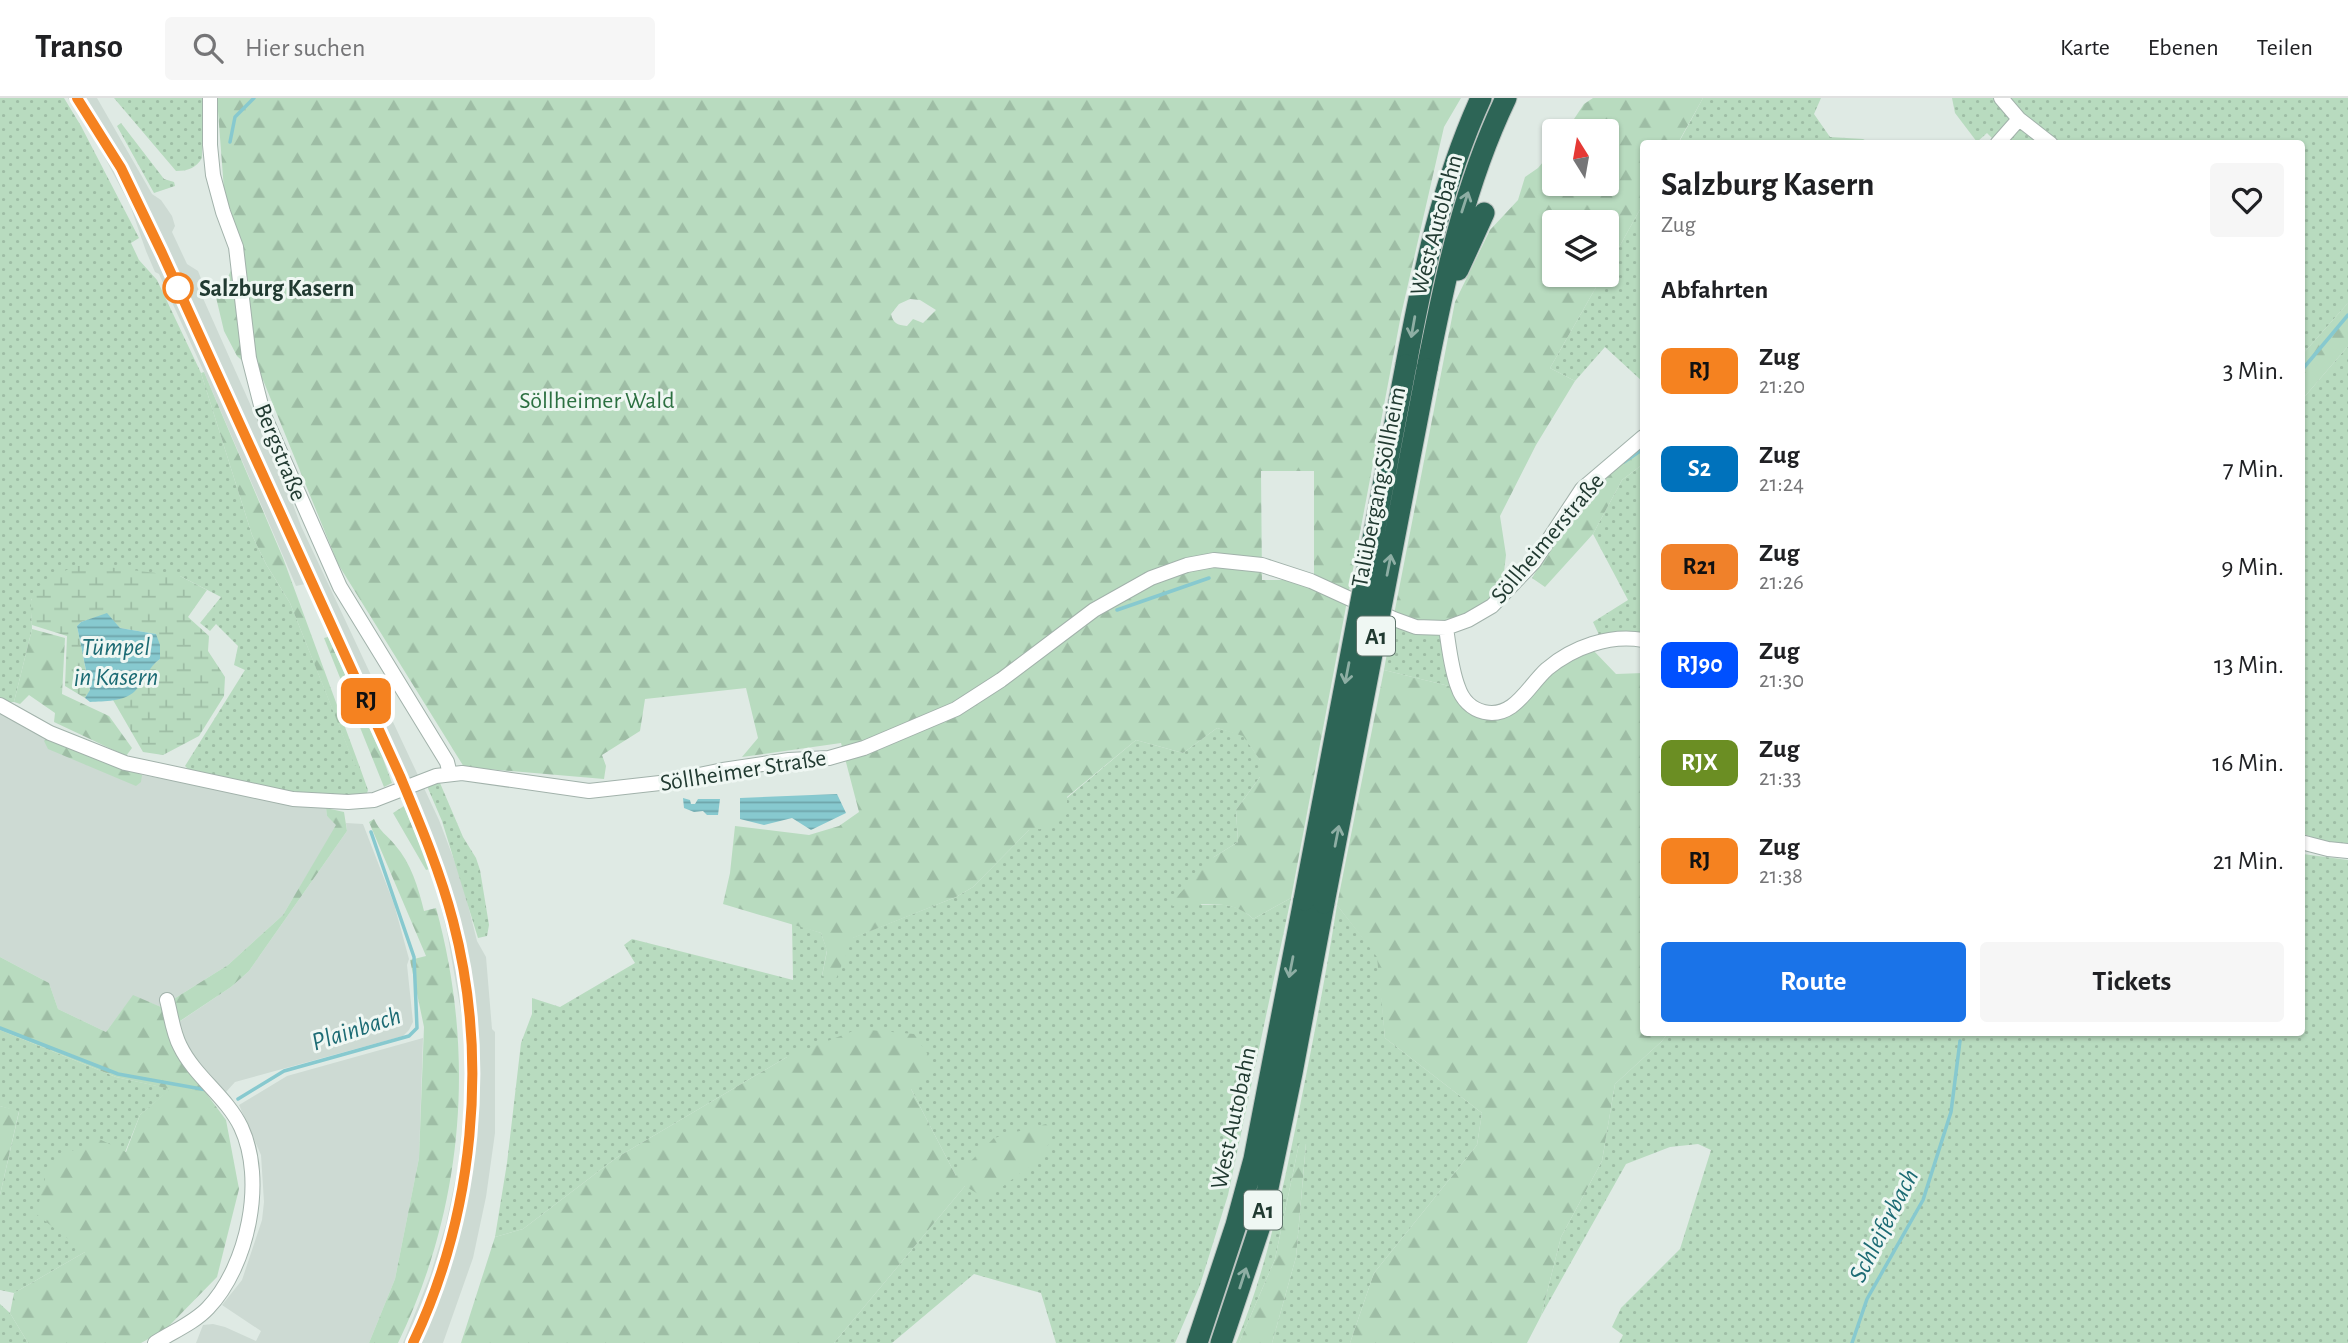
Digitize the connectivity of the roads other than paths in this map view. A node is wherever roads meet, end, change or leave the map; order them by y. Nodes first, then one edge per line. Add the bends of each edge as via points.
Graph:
1 (210, 98) edge
2 (1481, 98) edge
3 (1506, 98) edge
4 (2001, 98) edge
5 (2019, 119) junction
6 (2001, 140) edge
7 (2046, 140) edge
8 (1484, 213) dead end
9 (1438, 316) junction
10 (1416, 367) junction
11 (1640, 440) edge
12 (1446, 628) junction
13 (1640, 640) edge
14 (0, 705) edge
15 (450, 774) junction
16 (2305, 844) edge
17 (2348, 851) edge
18 (1314, 902) junction
19 (167, 1000) dead end
20 (155, 1343) edge
21 (1197, 1343) edge
22 (1221, 1343) edge

1 - 15 street, Bergstraße via 213,175 236,247 249,358 263,413 340,587
2 -> 10 highway, West Autobahn / A1 via 1440,206 1420,289
9 -> 3 highway, West Autobahn / A1 via 1462,210
4 - 5 street
5 - 6 street
5 - 7 street
8 - 9 highway
9 - 10 highway, West Autobahn / A1
10 - 18 highway, Talübergang Söllheim / A1, bridge
11 - 12 street, Söllheimerstraße via 1582,489 1534,562 1492,606
12 - 13 street via 1458,687 1467,703 1491,714 1514,705 1548,668 1583,648 1599,641
12 - 15 street, Söllheimer Straße via 1404,624 1292,573 1214,560 1150,578 1094,610 956,709 829,758 589,791
14 - 15 street, Söllheimer Straße via 50,733 125,763 293,799 374,800
16 - 17 street
18 -> 21 highway, West Autobahn / A1 via 1254,1159
22 -> 18 highway, West Autobahn / A1 via 1260,1226 1292,1073
19 - 20 street via 179,1045 242,1128 254,1181 253,1205 236,1264 220,1293 194,1319

